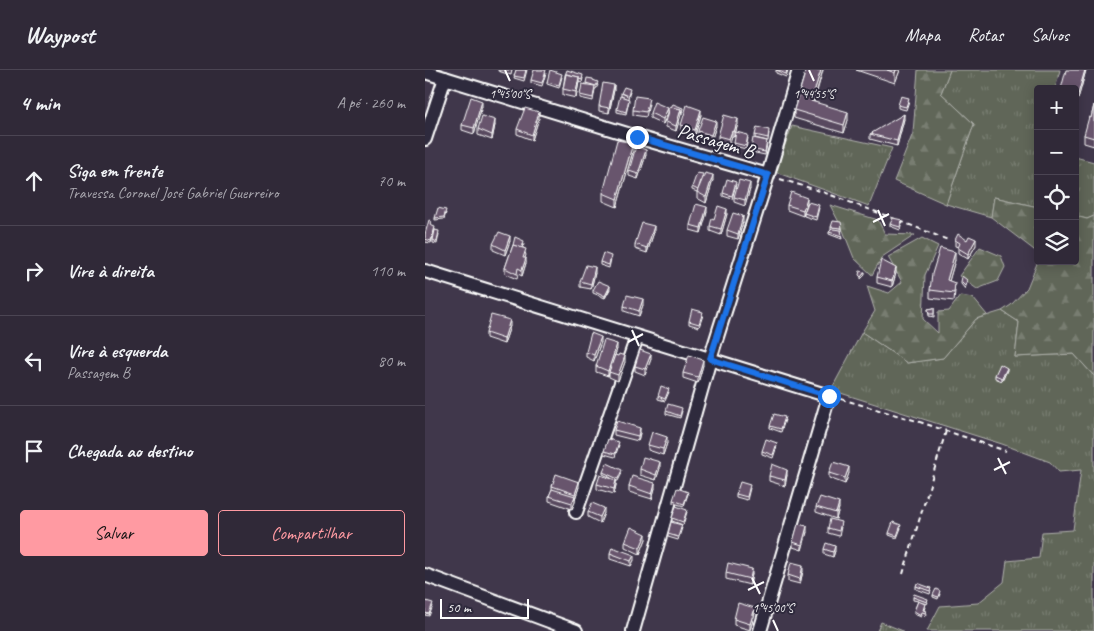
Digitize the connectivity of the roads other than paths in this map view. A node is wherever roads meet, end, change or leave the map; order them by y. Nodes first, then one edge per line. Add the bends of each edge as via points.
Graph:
1 (799, 70) edge
2 (425, 72) edge
3 (445, 78) junction
4 (425, 139) edge
5 (768, 175) junction
6 (425, 271) edge
7 (637, 336) junction
8 (710, 359) junction
9 (576, 512) dead end
10 (425, 574) edge
11 (576, 631) edge
12 (633, 631) edge
13 (760, 631) edge

1 - 5 street
2 - 3 street, Passagem B
3 - 4 street
3 - 5 street, Passagem B
5 - 8 street
6 - 7 street
7 - 8 street
7 - 9 street
8 - 12 street
8 - 13 street via 829,396
10 - 11 street

